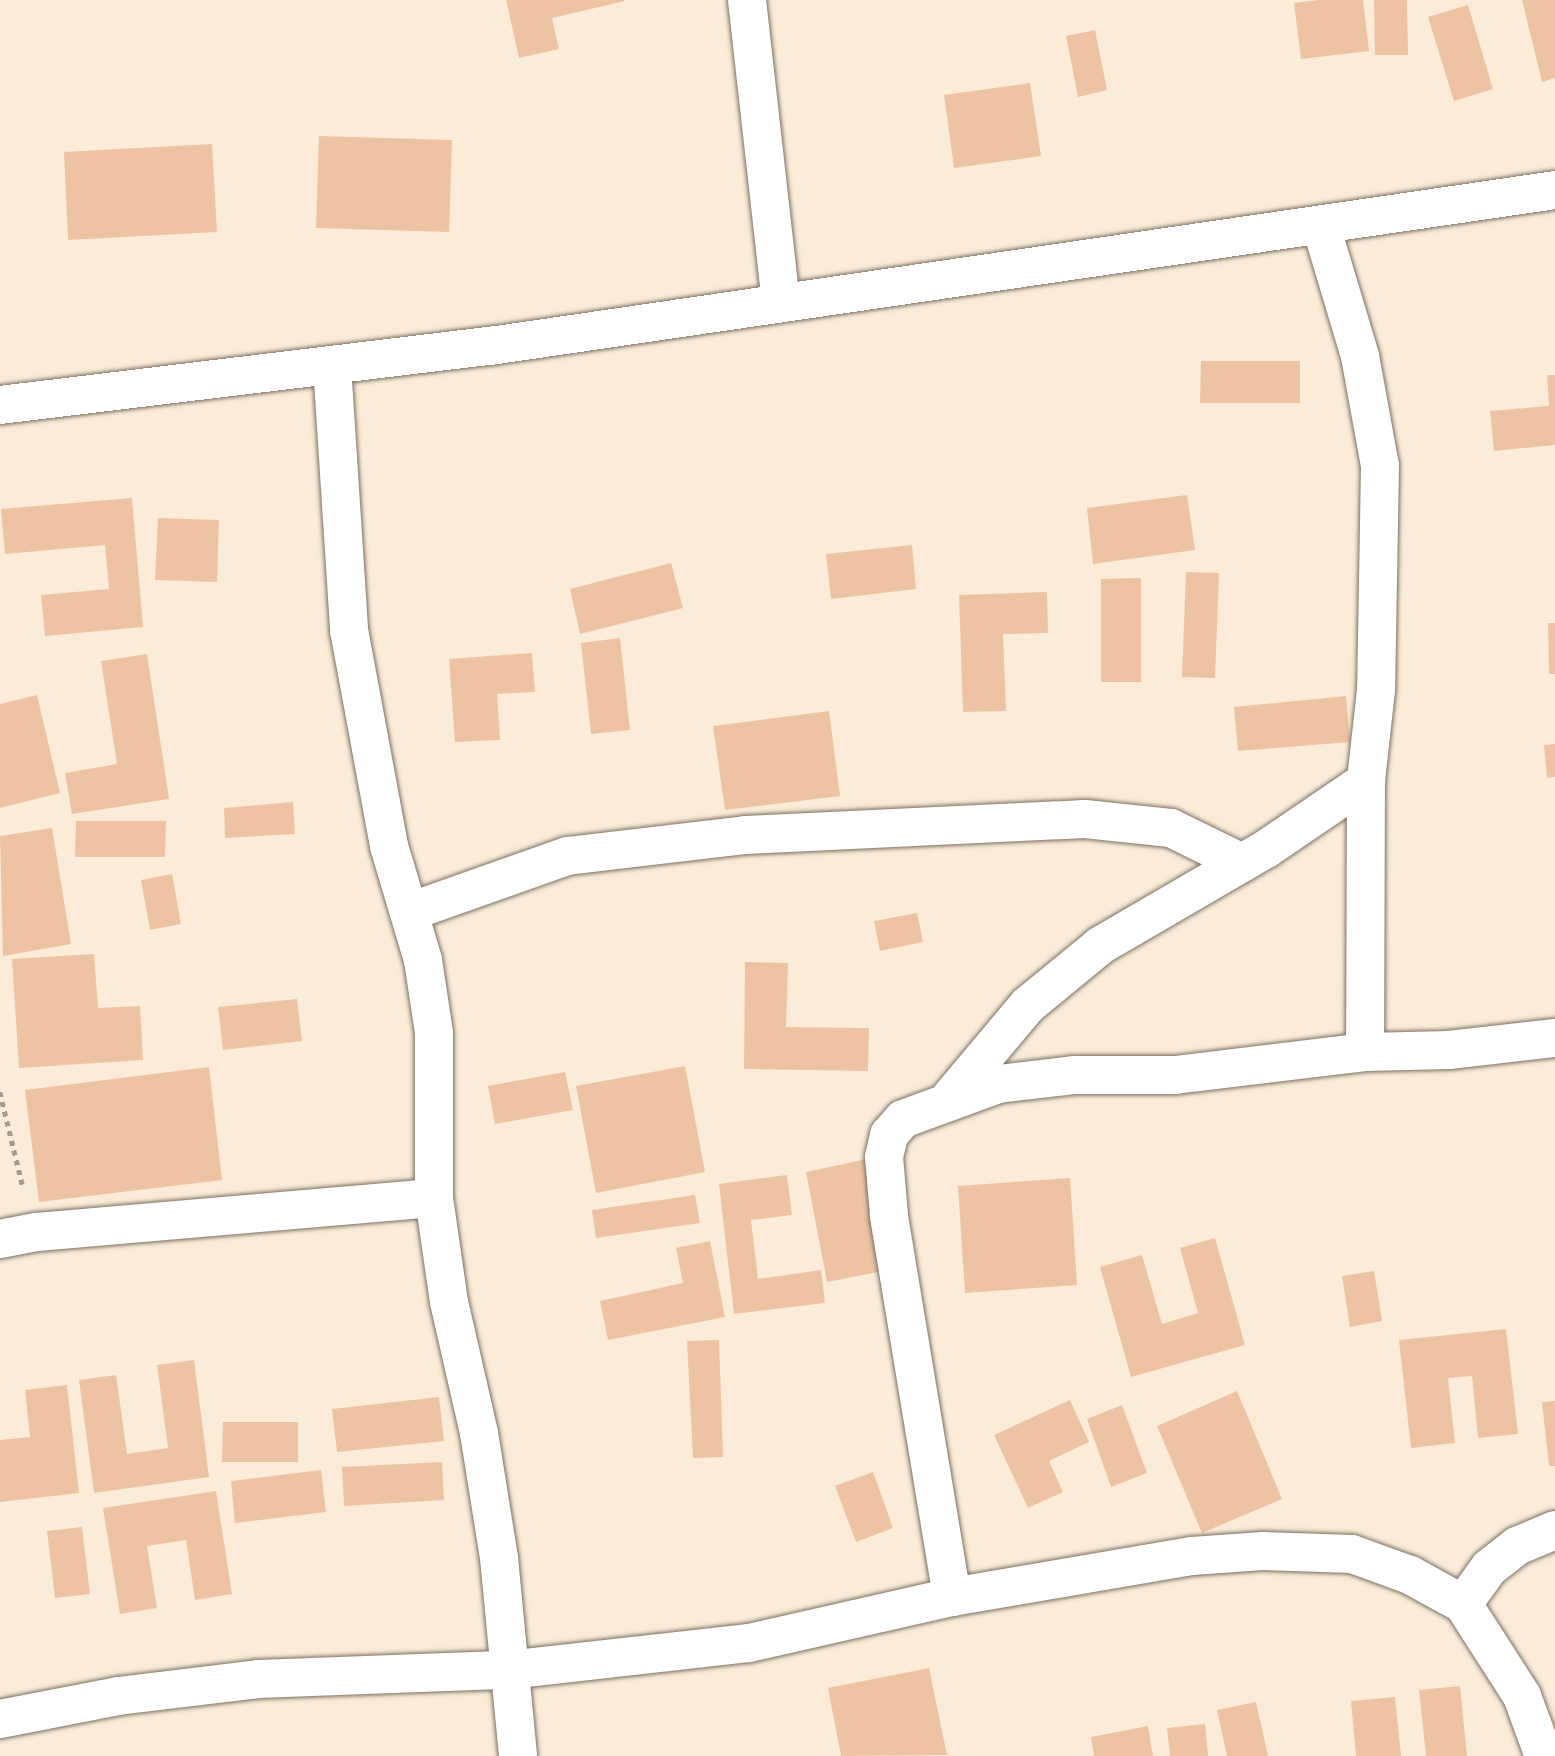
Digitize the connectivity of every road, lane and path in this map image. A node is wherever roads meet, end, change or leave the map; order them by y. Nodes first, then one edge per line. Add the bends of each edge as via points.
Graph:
1 (747, 0) edge
2 (1555, 190) edge
3 (1321, 226) junction
4 (782, 303) junction
5 (332, 365) junction
6 (0, 405) edge
7 (1366, 781) junction
8 (1242, 863) junction
9 (409, 912) junction
10 (1555, 1038) edge
11 (1365, 1052) junction
12 (0, 1092) edge
13 (949, 1099) junction
14 (434, 1198) junction
15 (37, 1232) junction
16 (0, 1239) edge
17 (1555, 1530) edge
18 (952, 1597) junction
19 (1463, 1604) junction
20 (508, 1670) junction
21 (0, 1719) edge
22 (518, 1756) edge
23 (1544, 1756) edge

1 - 4 street
2 - 3 street
3 - 4 street
3 - 7 street via 1360,356 1380,466 1376,690
4 - 5 street
5 - 6 street
5 - 9 street via 349,630 373,771
7 - 8 street
7 - 11 street
8 - 9 street via 1171,828 1085,819 746,835 567,856
8 - 13 street via 1091,954 1028,1005
9 - 14 street via 423,960 434,1033
10 - 11 street via 1449,1050
11 - 13 street via 1175,1075 998,1084
12 - 15 path
13 - 18 street via 903,1119 889,1135 884,1157 889,1215
14 - 15 street
14 - 20 street via 449,1302 479,1433 499,1558
15 - 16 street
17 - 19 street via 1517,1546 1489,1568
18 - 19 street via 1192,1556 1263,1551 1352,1554 1409,1575
18 - 20 street via 749,1643
19 - 23 street via 1522,1696
20 - 21 street via 258,1679 118,1696
20 - 22 street

